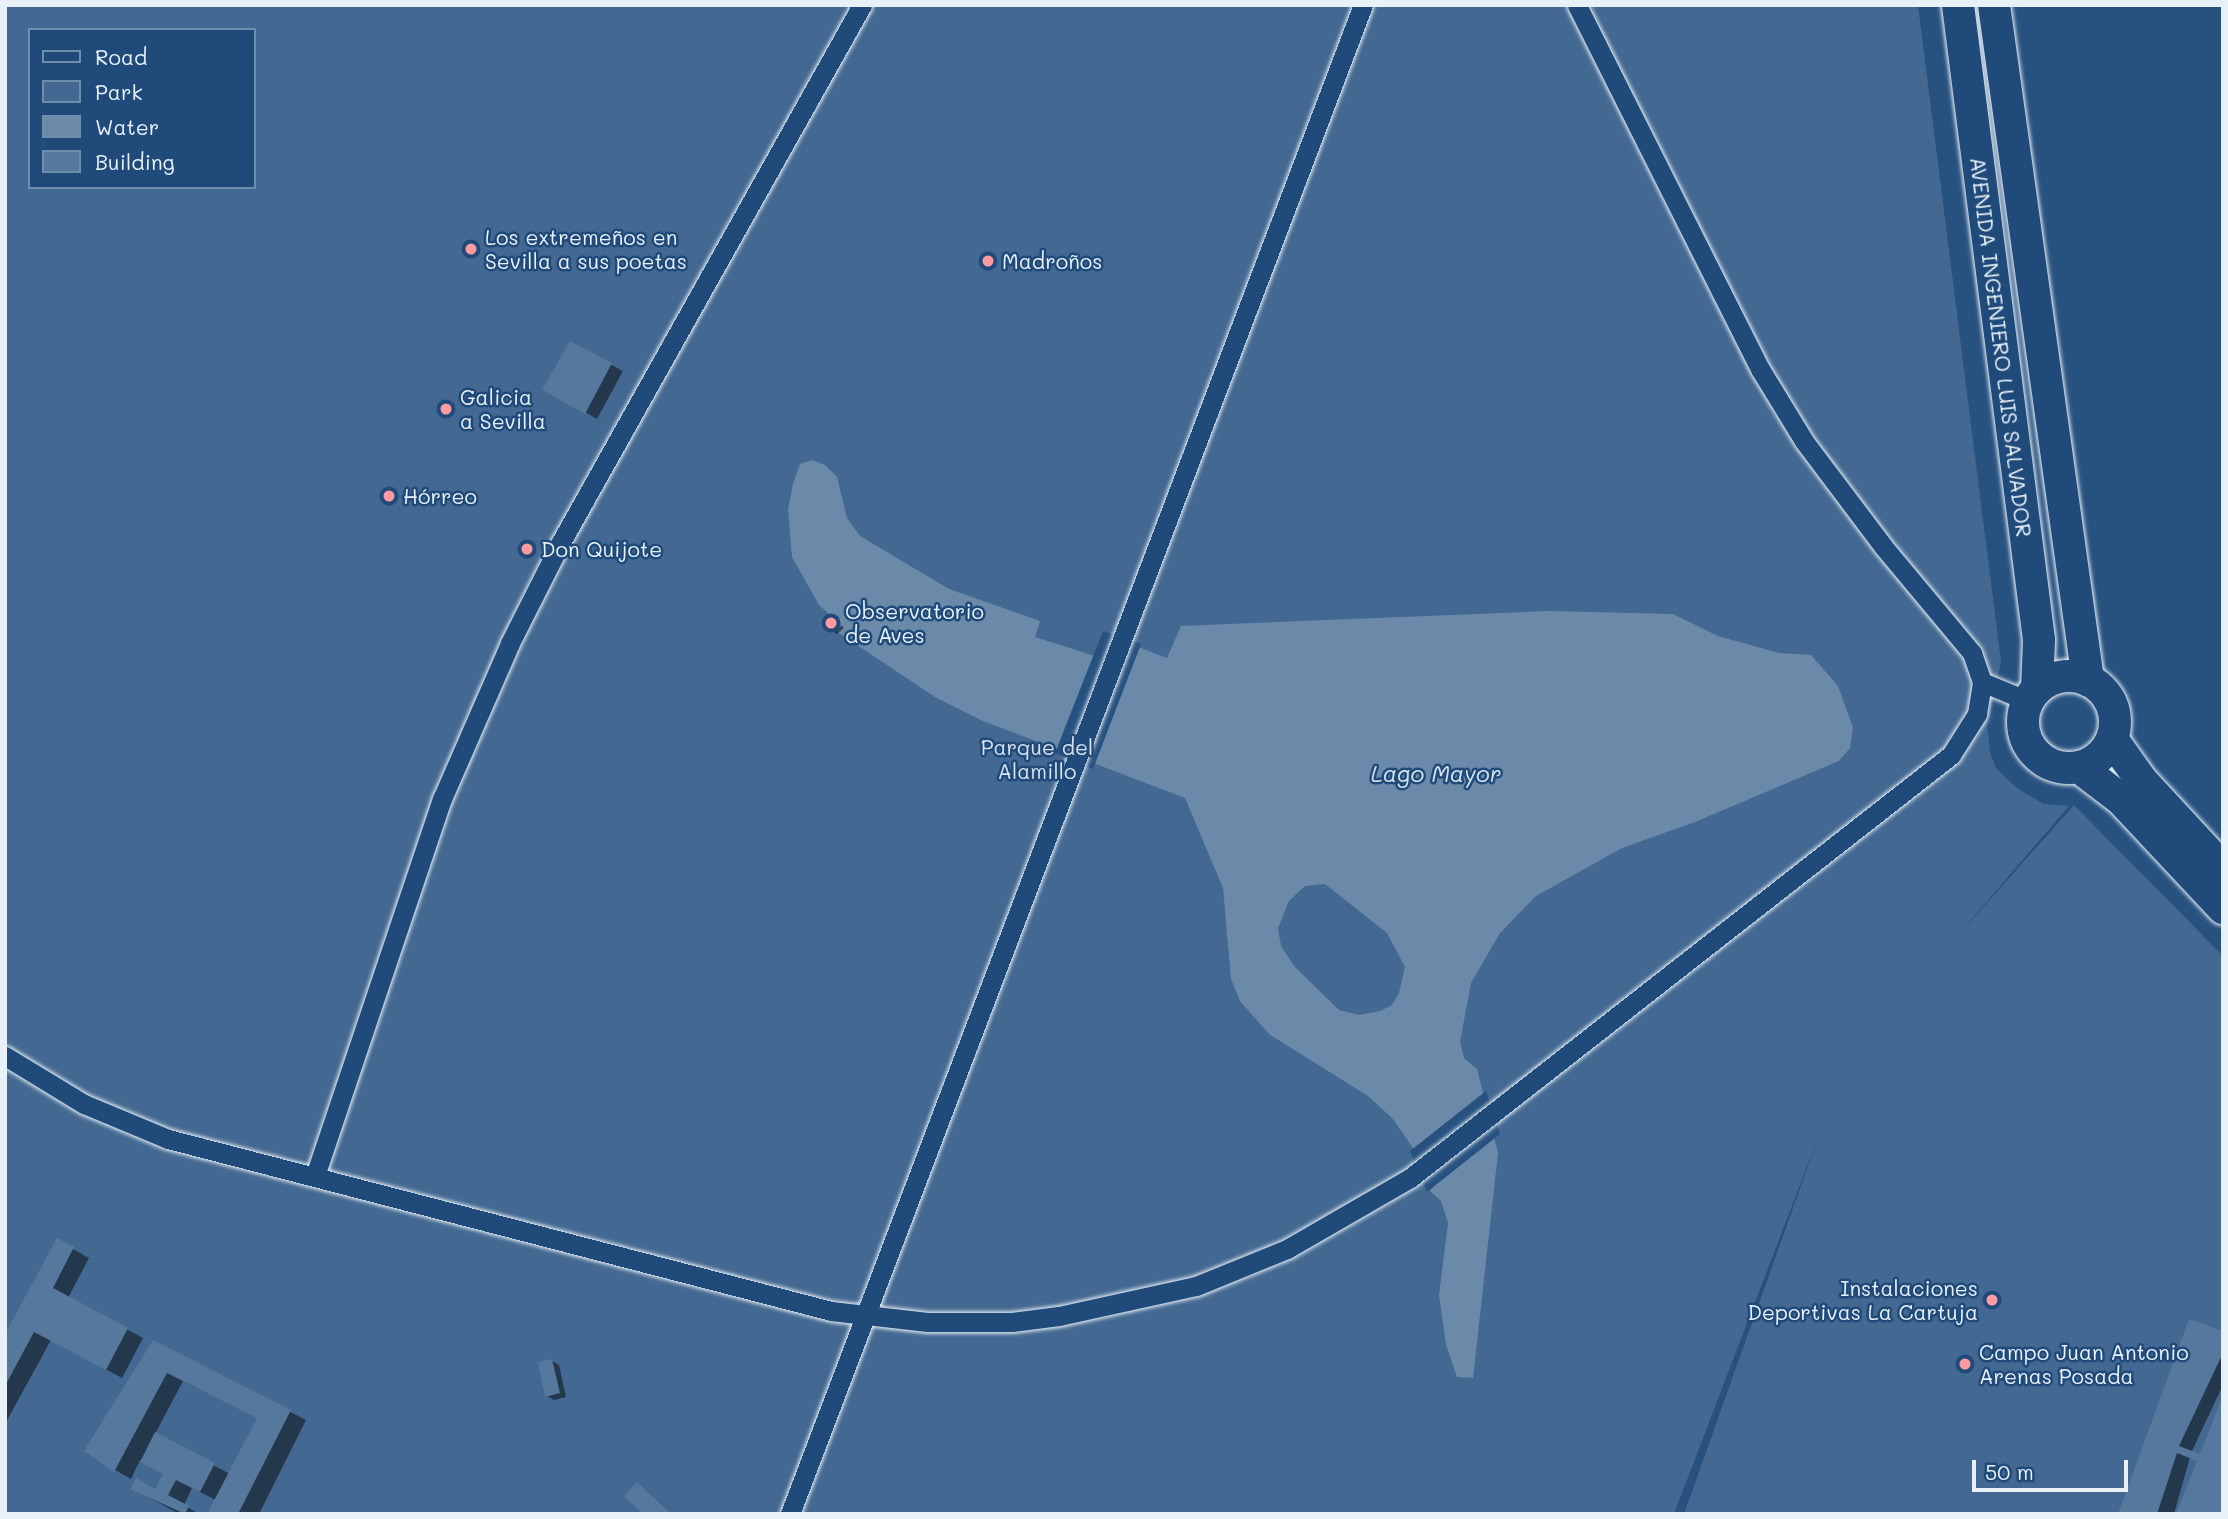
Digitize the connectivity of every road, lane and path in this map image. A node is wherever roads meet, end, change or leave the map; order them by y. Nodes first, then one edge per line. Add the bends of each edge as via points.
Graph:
1 (862, 5) edge
2 (1363, 5) edge
3 (1577, 5) edge
4 (1958, 5) edge
5 (1994, 5) edge
6 (2088, 680) junction
7 (1982, 682) junction
8 (2032, 695) junction
9 (2112, 739) junction
10 (2079, 767) junction
11 (2223, 869) edge
12 (2223, 908) edge
13 (5, 1056) edge
14 (314, 1177) junction
15 (863, 1316) junction
16 (790, 1514) edge

1 - 14 street via 561,542 494,678 433,824
2 - 15 street
3 - 7 street via 1760,369 1804,441 1883,547 1972,653
4 - 8 street, AVENIDA INGENIERO LUIS SALVADOR via 2039,640
5 - 6 street, AVENIDA INGENIERO LUIS SALVADOR
6 - 8 street via 2060,677
6 - 9 street via 2109,699 2114,712
7 - 8 street
7 - 15 street via 1977,714 1951,755 1410,1178 1276,1254 1196,1286 1012,1322
8 - 10 street via 2023,730 2037,756 2057,766
9 - 10 street via 2093,762
9 - 11 street via 2141,779
10 - 12 street via 2122,800
13 - 14 street via 85,1104 168,1139
14 - 15 street
15 - 16 street

